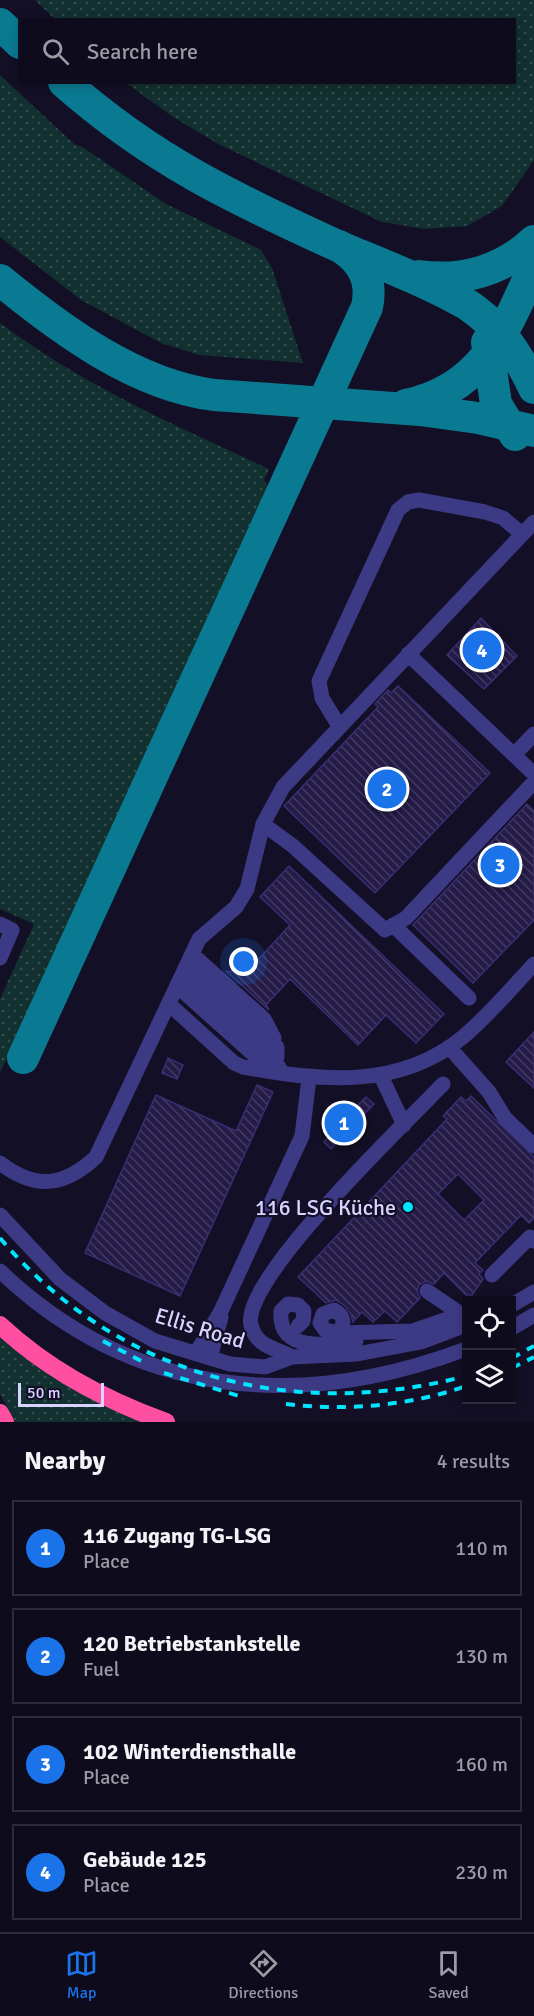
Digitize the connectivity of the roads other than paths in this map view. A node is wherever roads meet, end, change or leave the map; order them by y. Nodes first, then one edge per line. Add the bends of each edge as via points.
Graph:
1 (534, 522) edge
2 (522, 534) junction
3 (408, 654) junction
4 (339, 726) junction
5 (534, 735) edge
6 (514, 755) junction
7 (534, 774) edge
8 (534, 782) edge
9 (263, 824) junction
10 (0, 924) edge
11 (393, 926) junction
12 (0, 958) edge
13 (534, 964) edge
14 (185, 970) junction
15 (469, 998) dead end
16 (169, 1004) junction
17 (449, 1047) junction
18 (279, 1068) junction
19 (381, 1076) junction
20 (309, 1078) junction
21 (442, 1084) dead end
22 (404, 1125) junction
23 (534, 1146) edge
24 (0, 1162) edge
25 (0, 1215) edge
26 (534, 1241) edge
27 (0, 1271) edge
28 (492, 1275) dead end
29 (427, 1291) dead end
30 (534, 1292) edge
31 (301, 1294) dead end
32 (516, 1303) edge
33 (459, 1314) junction
34 (534, 1315) edge
35 (280, 1317) junction
36 (321, 1320) junction
37 (0, 1325) edge
38 (298, 1326) dead end
39 (516, 1326) edge
40 (341, 1328) dead end
41 (393, 1347) junction
42 (463, 1350) edge
43 (203, 1356) junction
44 (292, 1357) junction
45 (0, 1413) edge
46 (5, 1422) edge
47 (166, 1422) edge

1 - 2 street
2 - 3 street
2 - 4 street via 503,518 485,512 419,500 398,510 319,681 322,698
3 - 4 street
3 - 6 street
4 - 9 street via 283,786
5 - 6 street
6 - 7 street
8 - 11 street via 406,918
9 - 11 street via 293,846 385,930
9 - 14 street via 248,889 242,900 205,932
10 - 12 street via 12,930
11 - 15 street
13 - 17 street via 475,1026
14 - 16 street
14 - 18 street via 263,1063
14 - 18 street via 264,1019 271,1027
16 - 18 street via 234,1063
16 - 24 street via 96,1157 69,1176 47,1183 16,1176
17 - 19 street via 433,1058
17 - 23 street via 489,1092 505,1118
18 - 20 street
19 - 20 street
19 - 22 street
20 - 43 street via 302,1136 221,1311 220,1330
21 - 22 street
22 - 44 street via 296,1238 256,1298 251,1328 264,1344
25 - 43 street, Ellis Road via 44,1264 88,1302 155,1341
26 - 28 street via 530,1237
27 - 42 street via 37,1305 107,1348 162,1370 236,1385 300,1385 392,1372
29 - 33 street
30 - 32 street
31 - 36 street
33 - 36 street via 422,1328 393,1333 329,1332
33 - 41 street, Ellis Road via 466,1325 421,1342
34 - 39 street
35 - 36 street via 289,1327 303,1332
35 - 38 street via 284,1306 298,1305 304,1315
35 - 41 street via 286,1333 298,1342 378,1340
36 - 40 street via 329,1310 341,1314
37 - 47 highway via 45,1361 92,1390
41 - 44 street, Ellis Road via 357,1354
43 - 44 street, Ellis Road via 257,1368
45 - 46 highway

